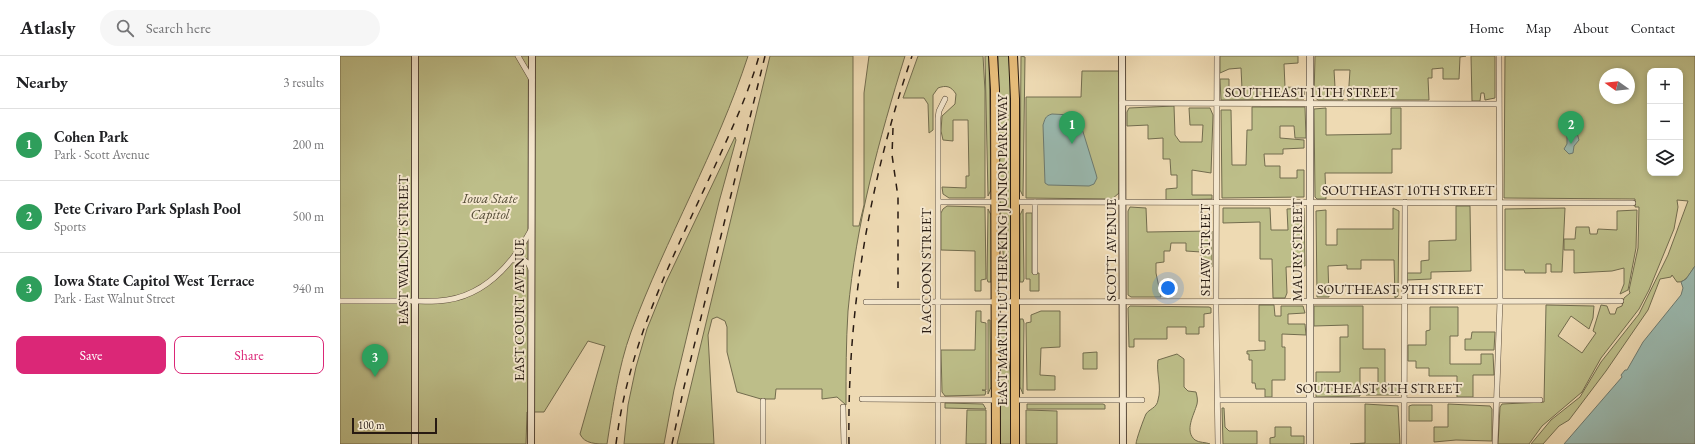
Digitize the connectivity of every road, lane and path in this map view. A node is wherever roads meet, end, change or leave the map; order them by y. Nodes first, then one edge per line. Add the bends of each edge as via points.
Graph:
1 (415, 56) edge
2 (518, 56) edge
3 (532, 56) edge
4 (994, 56) edge
5 (1013, 56) edge
6 (1122, 56) edge
7 (1217, 56) edge
8 (1310, 56) edge
9 (1499, 56) edge
10 (532, 80) junction
11 (945, 99) dead end
12 (1122, 103) junction
13 (1217, 103) junction
14 (1310, 104) junction
15 (1499, 104) junction
16 (939, 202) junction
17 (996, 202) junction
18 (1015, 202) junction
19 (1035, 202) junction
20 (1122, 202) junction
21 (1217, 202) junction
22 (1310, 202) junction
23 (1405, 202) junction
24 (1500, 203) junction
25 (1633, 203) dead end
26 (531, 229) junction
27 (511, 260) junction
28 (532, 272) junction
29 (1035, 272) dead end
30 (340, 301) edge
31 (415, 301) junction
32 (938, 301) junction
33 (996, 301) junction
34 (1014, 301) junction
35 (1123, 301) junction
36 (1216, 301) junction
37 (1310, 301) junction
38 (1405, 301) junction
39 (1500, 301) junction
40 (866, 302) dead end
41 (1621, 302) dead end
42 (862, 399) dead end
43 (938, 399) junction
44 (996, 400) junction
45 (1015, 400) junction
46 (1123, 400) junction
47 (1142, 400) dead end
48 (1218, 400) junction
49 (1310, 400) junction
50 (1404, 400) junction
51 (1497, 400) junction
52 (1540, 400) dead end
53 (763, 401) dead end
54 (843, 407) dead end
55 (415, 444) edge
56 (531, 444) edge
57 (763, 444) edge
58 (844, 444) edge
59 (938, 444) edge
60 (996, 444) edge
61 (1015, 444) edge
62 (1123, 444) edge
63 (1218, 444) edge
64 (1310, 444) edge
65 (1404, 444) edge
66 (1495, 444) edge

1 - 31 street, EAST WALNUT STREET
2 - 10 street
3 - 10 street, EAST COURT AVENUE
4 - 17 main road, EAST MARTIN LUTHER KING JUNIOR PARKWAY
5 - 18 main road, EAST MARTIN LUTHER KING JUNIOR PARKWAY
6 - 12 street, SCOTT AVENUE
7 - 13 street, SHAW STREET
8 - 14 main road, MAURY STREET
9 - 15 street
10 - 26 street, EAST COURT AVENUE
11 - 16 street, RACCOON STREET via 938,118
12 - 13 street, SOUTHEAST 11TH STREET
12 - 20 street, SCOTT AVENUE
13 - 14 street, SOUTHEAST 11TH STREET
13 - 21 street, SHAW STREET
14 - 15 street, SOUTHEAST 11TH STREET
14 - 22 main road, MAURY STREET
15 - 24 street
16 - 17 street
16 - 32 street, RACCOON STREET
17 - 33 main road, EAST MARTIN LUTHER KING JUNIOR PARKWAY
18 - 19 street, SOUTHEAST 10TH STREET
18 - 34 main road, EAST MARTIN LUTHER KING JUNIOR PARKWAY
19 - 20 street, SOUTHEAST 10TH STREET
19 - 29 street
20 - 21 street, SOUTHEAST 10TH STREET
20 - 35 street, SCOTT AVENUE
21 - 22 street, SOUTHEAST 10TH STREET
21 - 36 street, SHAW STREET
22 - 23 street, SOUTHEAST 10TH STREET
22 - 37 main road, MAURY STREET
23 - 24 street, SOUTHEAST 10TH STREET
23 - 38 street
24 - 25 street, SOUTHEAST 10TH STREET
24 - 39 street
26 - 27 street
26 - 28 street, EAST COURT AVENUE
27 - 28 street via 526,261
27 - 31 street via 490,282 471,294 449,300
28 - 56 street, EAST COURT AVENUE
30 - 31 street
31 - 55 street, EAST WALNUT STREET
32 - 33 street, SOUTHEAST 9TH STREET
32 - 40 street, SOUTHEAST 9TH STREET
32 - 43 street, RACCOON STREET
33 - 34 street, SOUTHEAST 9TH STREET
33 - 44 main road, EAST MARTIN LUTHER KING JUNIOR PARKWAY
34 - 35 street, SOUTHEAST 9TH STREET
34 - 45 main road, EAST MARTIN LUTHER KING JUNIOR PARKWAY
35 - 36 street, SOUTHEAST 9TH STREET
35 - 46 street, SCOTT AVENUE
36 - 37 street, SOUTHEAST 9TH STREET
36 - 48 street, SHAW STREET
37 - 38 street, SOUTHEAST 9TH STREET
37 - 49 main road, MAURY STREET
38 - 39 street, SOUTHEAST 9TH STREET
38 - 50 street
39 - 41 street, SOUTHEAST 9TH STREET
39 - 51 street
42 - 43 street
43 - 44 street
43 - 59 street, RACCOON STREET
44 - 60 main road, EAST MARTIN LUTHER KING JUNIOR PARKWAY
45 - 46 street
45 - 61 main road, EAST MARTIN LUTHER KING JUNIOR PARKWAY
46 - 47 street
46 - 62 street, SCOTT AVENUE
48 - 49 street, SOUTHEAST 8TH STREET
48 - 63 street, SHAW STREET
49 - 50 street, SOUTHEAST 8TH STREET
49 - 64 main road, MAURY STREET
50 - 51 street, SOUTHEAST 8TH STREET
50 - 65 street
51 - 52 street, SOUTHEAST 8TH STREET
51 - 66 street
53 - 57 street
54 - 58 street

